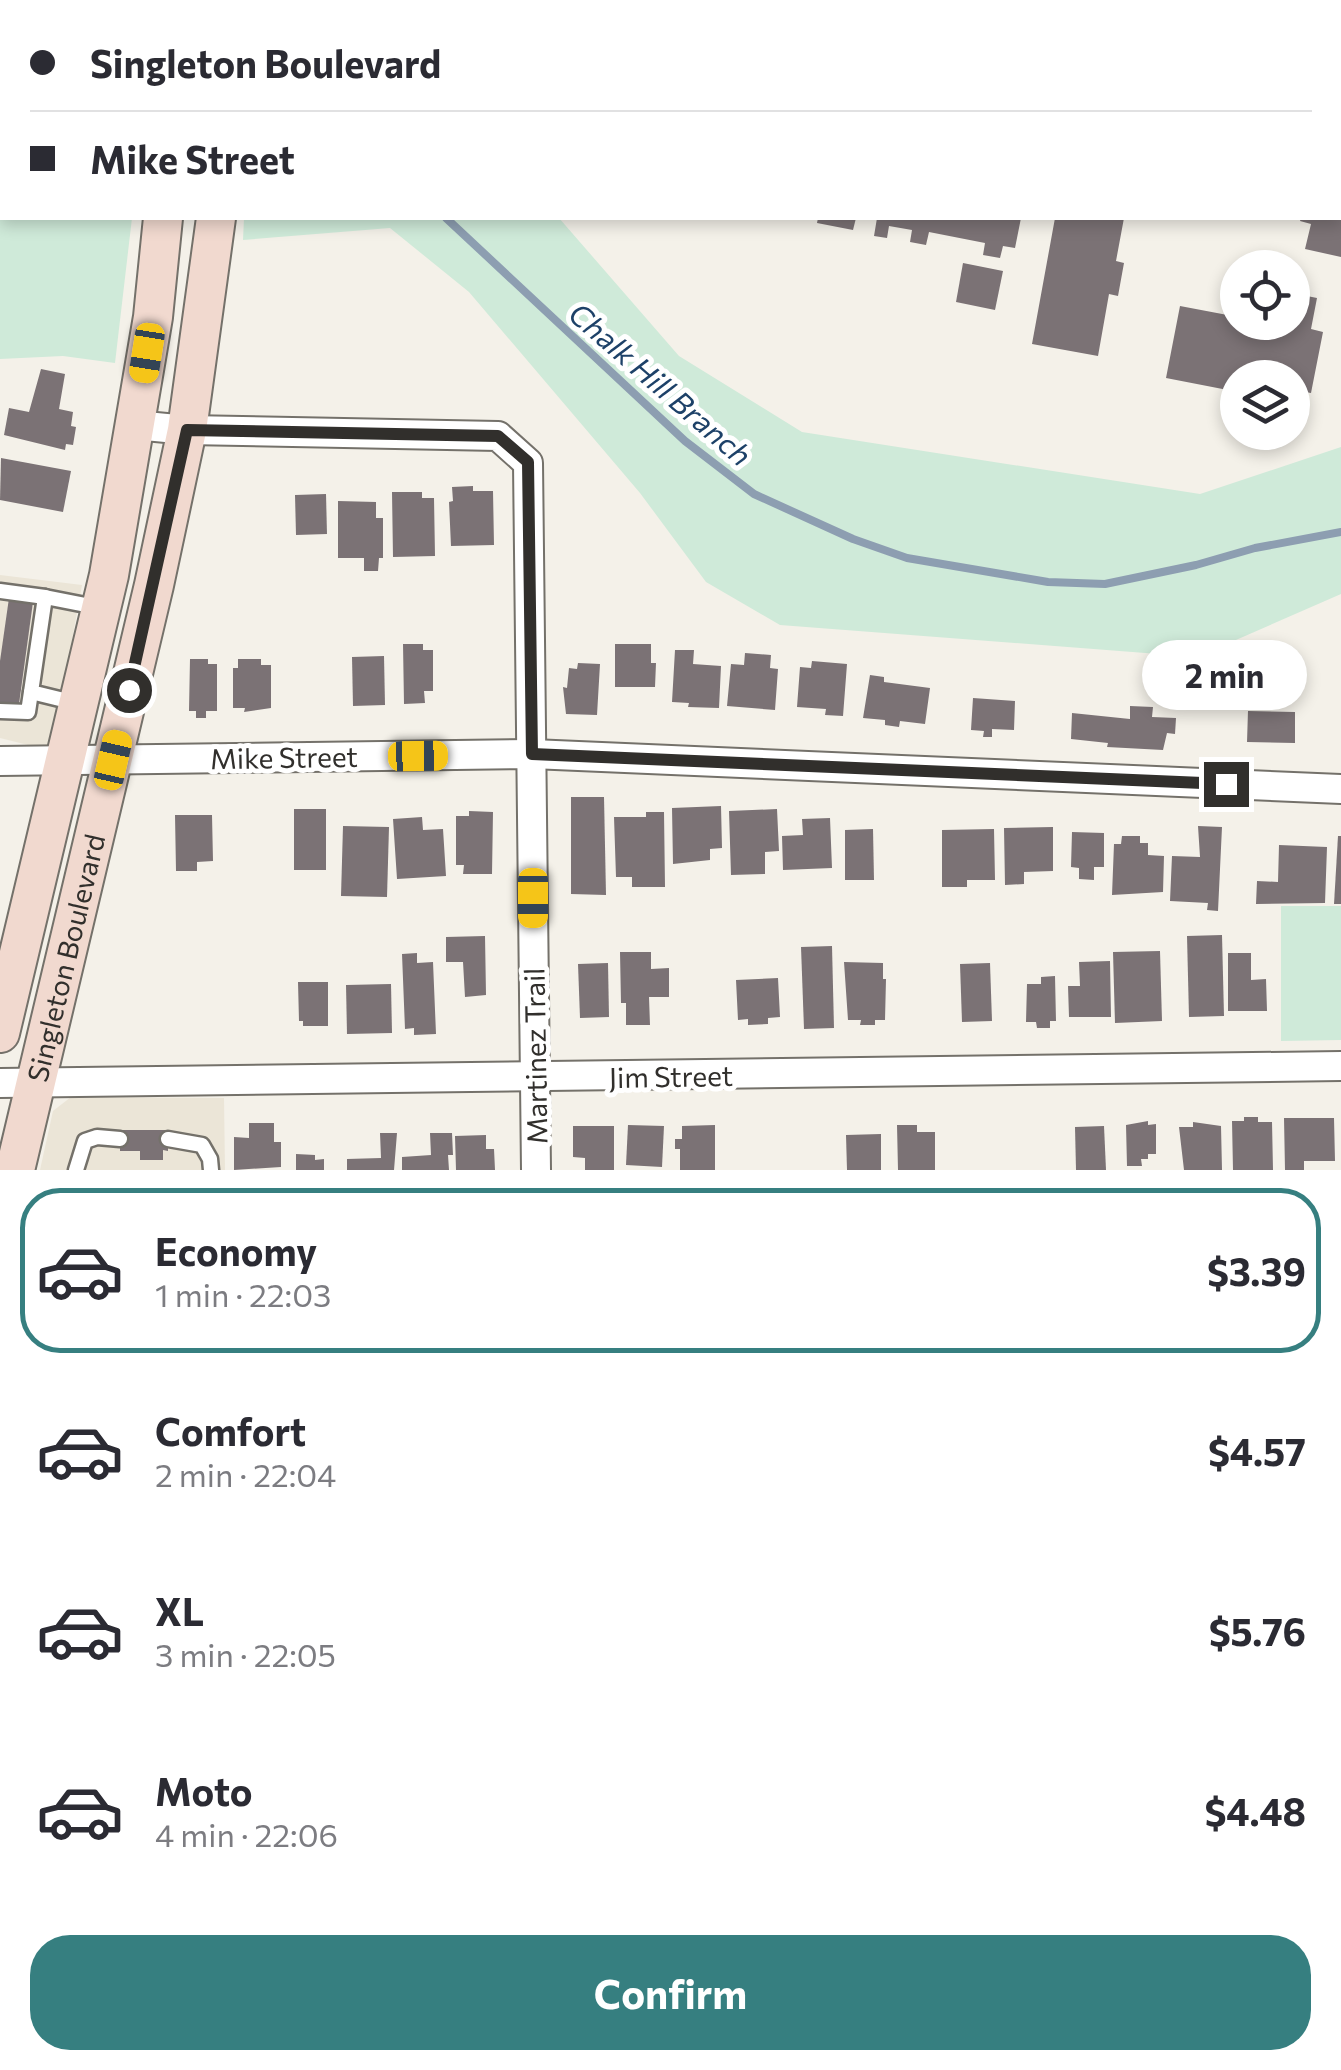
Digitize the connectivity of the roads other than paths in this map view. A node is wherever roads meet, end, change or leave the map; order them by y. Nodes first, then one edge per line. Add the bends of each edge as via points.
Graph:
1 (216, 221) edge
2 (163, 223) edge
3 (135, 425) junction
4 (187, 430) junction
5 (0, 591) edge
6 (45, 598) junction
7 (102, 608) junction
8 (31, 692) junction
9 (79, 704) junction
10 (0, 711) edge
11 (532, 754) junction
12 (0, 758) edge
13 (66, 758) junction
14 (113, 760) junction
15 (1341, 789) edge
16 (0, 1033) edge
17 (1341, 1066) edge
18 (534, 1078) junction
19 (17, 1083) edge
20 (120, 1139) dead end
21 (168, 1139) dead end
22 (15, 1170) edge
23 (76, 1170) edge
24 (211, 1170) edge
25 (536, 1170) edge

1 - 4 main road, Singleton Boulevard
2 - 3 main road, Singleton Boulevard
3 - 4 street
3 - 7 main road, Singleton Boulevard
4 - 11 street, Martinez Trail via 498,436 528,462
4 - 14 main road, Singleton Boulevard
5 - 6 lane
6 - 7 lane
6 - 8 lane
7 - 9 main road, Singleton Boulevard
8 - 9 lane
8 - 10 lane via 28,712
9 - 13 main road, Singleton Boulevard
11 - 14 street, Mike Street
11 - 15 street, Mike Street
11 - 18 street, Martinez Trail
12 - 13 street, Mike Street
13 - 14 street, Mike Street
13 - 16 main road, Singleton Boulevard
14 - 19 main road, Singleton Boulevard
17 - 18 street, Jim Street
18 - 19 street, Jim Street
18 - 25 street, Martinez Trail
19 - 22 main road, Singleton Boulevard
20 - 23 lane via 85,1141
21 - 24 lane via 202,1145

